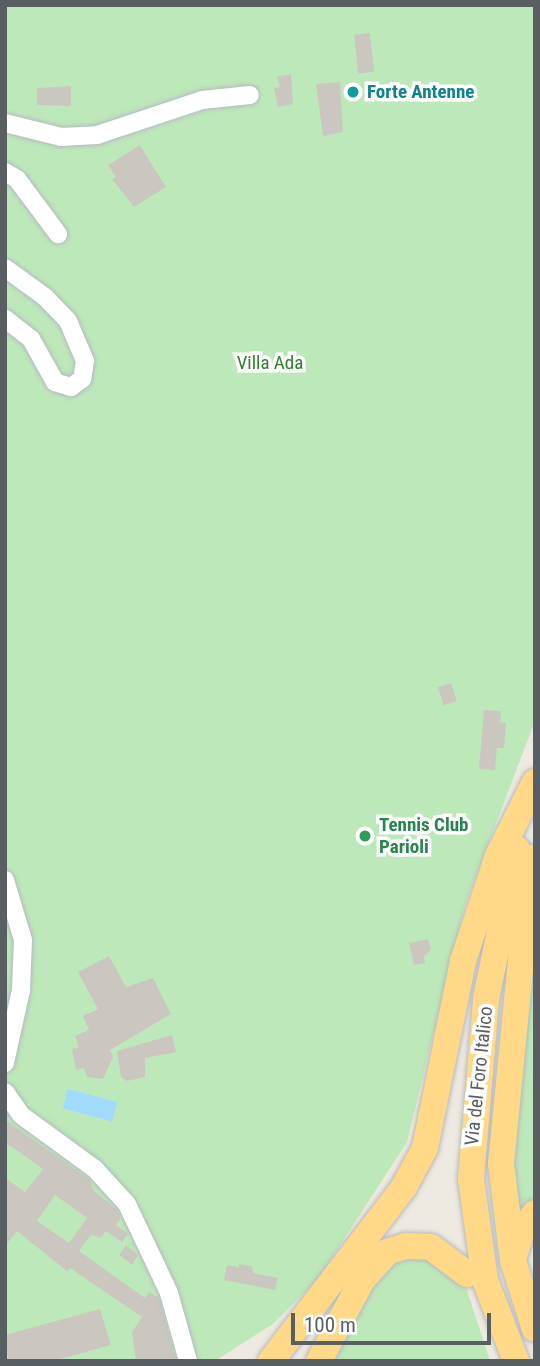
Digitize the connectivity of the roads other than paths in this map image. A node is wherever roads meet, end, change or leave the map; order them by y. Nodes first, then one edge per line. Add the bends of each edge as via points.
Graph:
1 (250, 95) dead end
2 (5, 124) edge
3 (5, 172) edge
4 (58, 234) dead end
5 (5, 268) edge
6 (5, 319) edge
7 (535, 782) edge
8 (535, 790) edge
9 (533, 852) edge
10 (492, 873) junction
11 (5, 880) edge
12 (5, 1063) edge
13 (5, 1092) edge
14 (535, 1213) edge
15 (513, 1261) junction
16 (467, 1274) junction
17 (535, 1329) edge
18 (188, 1361) edge
19 (271, 1361) edge
20 (319, 1361) edge
21 (499, 1361) edge
22 (516, 1361) edge
23 (535, 1361) edge

1 - 2 street via 202,100 97,135 61,137
3 - 4 street via 17,179
5 - 6 street via 62,312 83,354 82,379 71,387 55,382 32,339
7 - 10 highway
8 - 22 highway, Via del Foro Italico via 493,958 471,1144 478,1248 491,1300
9 - 15 highway via 502,1148 504,1212
9 - 23 highway, Via del Foro Italico via 506,967 486,1168 490,1226 501,1277
10 - 16 highway via 470,998 455,1138 456,1208
10 - 19 highway via 458,981 425,1148 404,1187
11 - 12 street via 23,940 21,990
13 - 18 street via 21,1115 95,1169 127,1204 157,1263
14 - 15 highway via 522,1231
15 - 17 highway
16 - 20 highway via 431,1247 407,1246 384,1254 362,1280
16 - 21 highway

